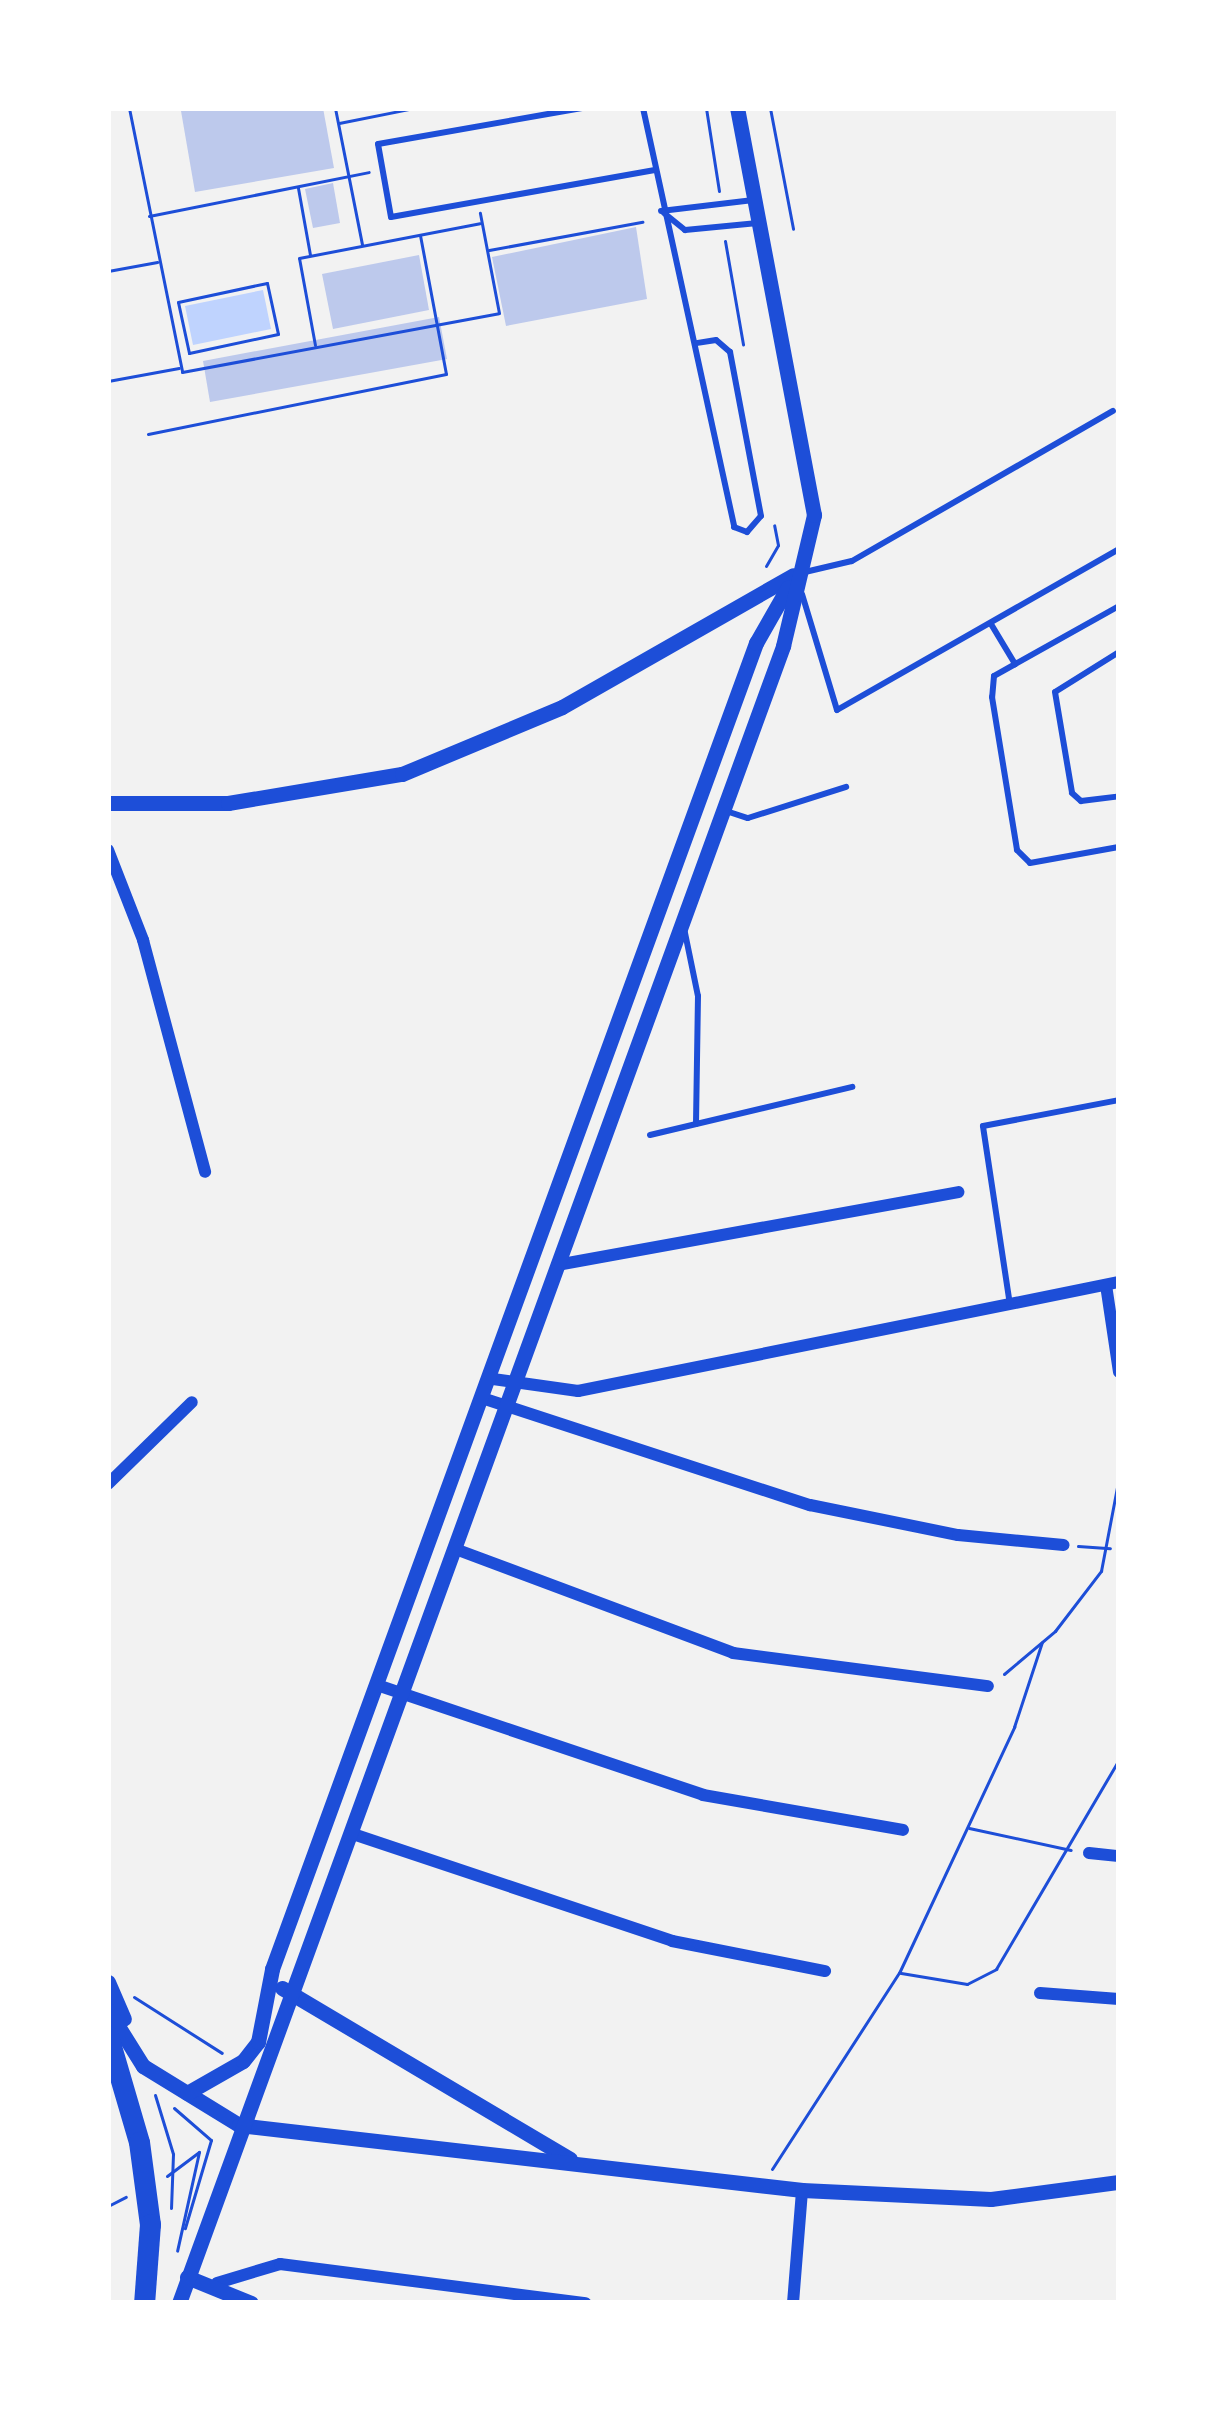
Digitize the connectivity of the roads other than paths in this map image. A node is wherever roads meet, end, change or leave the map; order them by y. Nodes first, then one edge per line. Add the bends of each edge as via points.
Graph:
1 (582, 108) edge
2 (643, 108) edge
3 (736, 108) edge
4 (655, 170) junction
5 (754, 200) junction
6 (662, 211) junction
7 (759, 222) junction
8 (696, 343) junction
9 (1113, 411) dead end
10 (1119, 548) edge
11 (795, 574) junction
12 (1119, 606) edge
13 (991, 624) junction
14 (1119, 652) edge
15 (1015, 664) junction
16 (846, 787) dead end
17 (1119, 796) edge
18 (108, 803) edge
19 (720, 809) junction
20 (1119, 847) edge
21 (108, 850) edge
22 (662, 907) junction
23 (681, 915) junction
24 (852, 1087) dead end
25 (1119, 1100) edge
26 (696, 1124) junction
27 (650, 1135) dead end
28 (205, 1172) dead end
29 (958, 1192) dead end
30 (557, 1265) junction
31 (1112, 1284) edge
32 (1010, 1305) junction
33 (1119, 1372) edge
34 (493, 1379) junction
35 (514, 1387) junction
36 (485, 1399) junction
37 (193, 1402) dead end
38 (508, 1410) junction
39 (108, 1484) edge
40 (1064, 1545) road end
41 (458, 1550) junction
42 (380, 1686) junction
43 (988, 1686) road end
44 (404, 1692) junction
45 (902, 1830) dead end
46 (350, 1833) junction
47 (1089, 1853) road end
48 (1119, 1856) edge
49 (272, 1969) junction
50 (825, 1971) dead end
51 (113, 1984) edge
52 (1040, 1993) dead end
53 (286, 1995) junction
54 (1119, 1999) edge
55 (108, 2010) edge
56 (108, 2036) edge
57 (143, 2066) junction
58 (187, 2093) junction
59 (238, 2125) junction
60 (575, 2162) junction
61 (1119, 2182) edge
62 (802, 2190) junction
63 (188, 2277) junction
64 (217, 2283) junction
65 (144, 2303) edge
66 (179, 2303) edge
67 (211, 2303) edge
68 (251, 2303) edge
69 (586, 2303) edge
70 (793, 2303) edge

1 - 4 lane via 378,144 391,217
2 - 4 lane
3 - 5 street
4 - 6 lane
5 - 6 lane
5 - 7 street
6 - 7 lane via 686,230
6 - 8 lane
7 - 11 street via 814,515
8 - 8 lane via 734,527 747,532 761,516 730,352 716,340
9 - 11 lane via 852,561
10 - 13 lane
11 - 13 lane via 837,710
11 - 18 street via 562,706 402,774 228,803
11 - 19 street via 783,646
11 - 22 street via 756,643
12 - 15 lane
13 - 15 lane
14 - 17 lane via 1055,692 1072,794 1081,802
15 - 20 lane via 994,676 992,697 1017,850 1030,863
16 - 19 lane via 748,818
19 - 23 street
21 - 28 street via 143,940
22 - 23 lane
22 - 34 street
23 - 26 lane via 698,996
23 - 30 street
24 - 26 lane
25 - 32 lane via 983,1126
26 - 27 lane
29 - 30 street
30 - 35 street
31 - 32 street
31 - 33 street
32 - 35 street via 578,1391
34 - 35 street
34 - 36 street
35 - 38 street
36 - 38 street
36 - 42 street
37 - 39 street
38 - 40 street via 810,1505 958,1535
38 - 41 street
41 - 43 street via 733,1653
41 - 44 street
42 - 44 street
42 - 49 street
44 - 45 street via 703,1795
44 - 46 street
46 - 50 street via 672,1941
46 - 53 street
47 - 48 street
49 - 53 street
49 - 58 street via 258,2042 243,2061
51 - 57 street
52 - 54 street
53 - 59 street
53 - 60 street
55 - 57 street
56 - 65 highway via 139,2142 151,2224
57 - 58 street
58 - 59 street
59 - 60 street
59 - 63 street
60 - 62 street
61 - 62 street via 991,2199
62 - 70 street
63 - 64 street
63 - 66 street
64 - 67 lane
64 - 68 street
64 - 69 street via 280,2264

